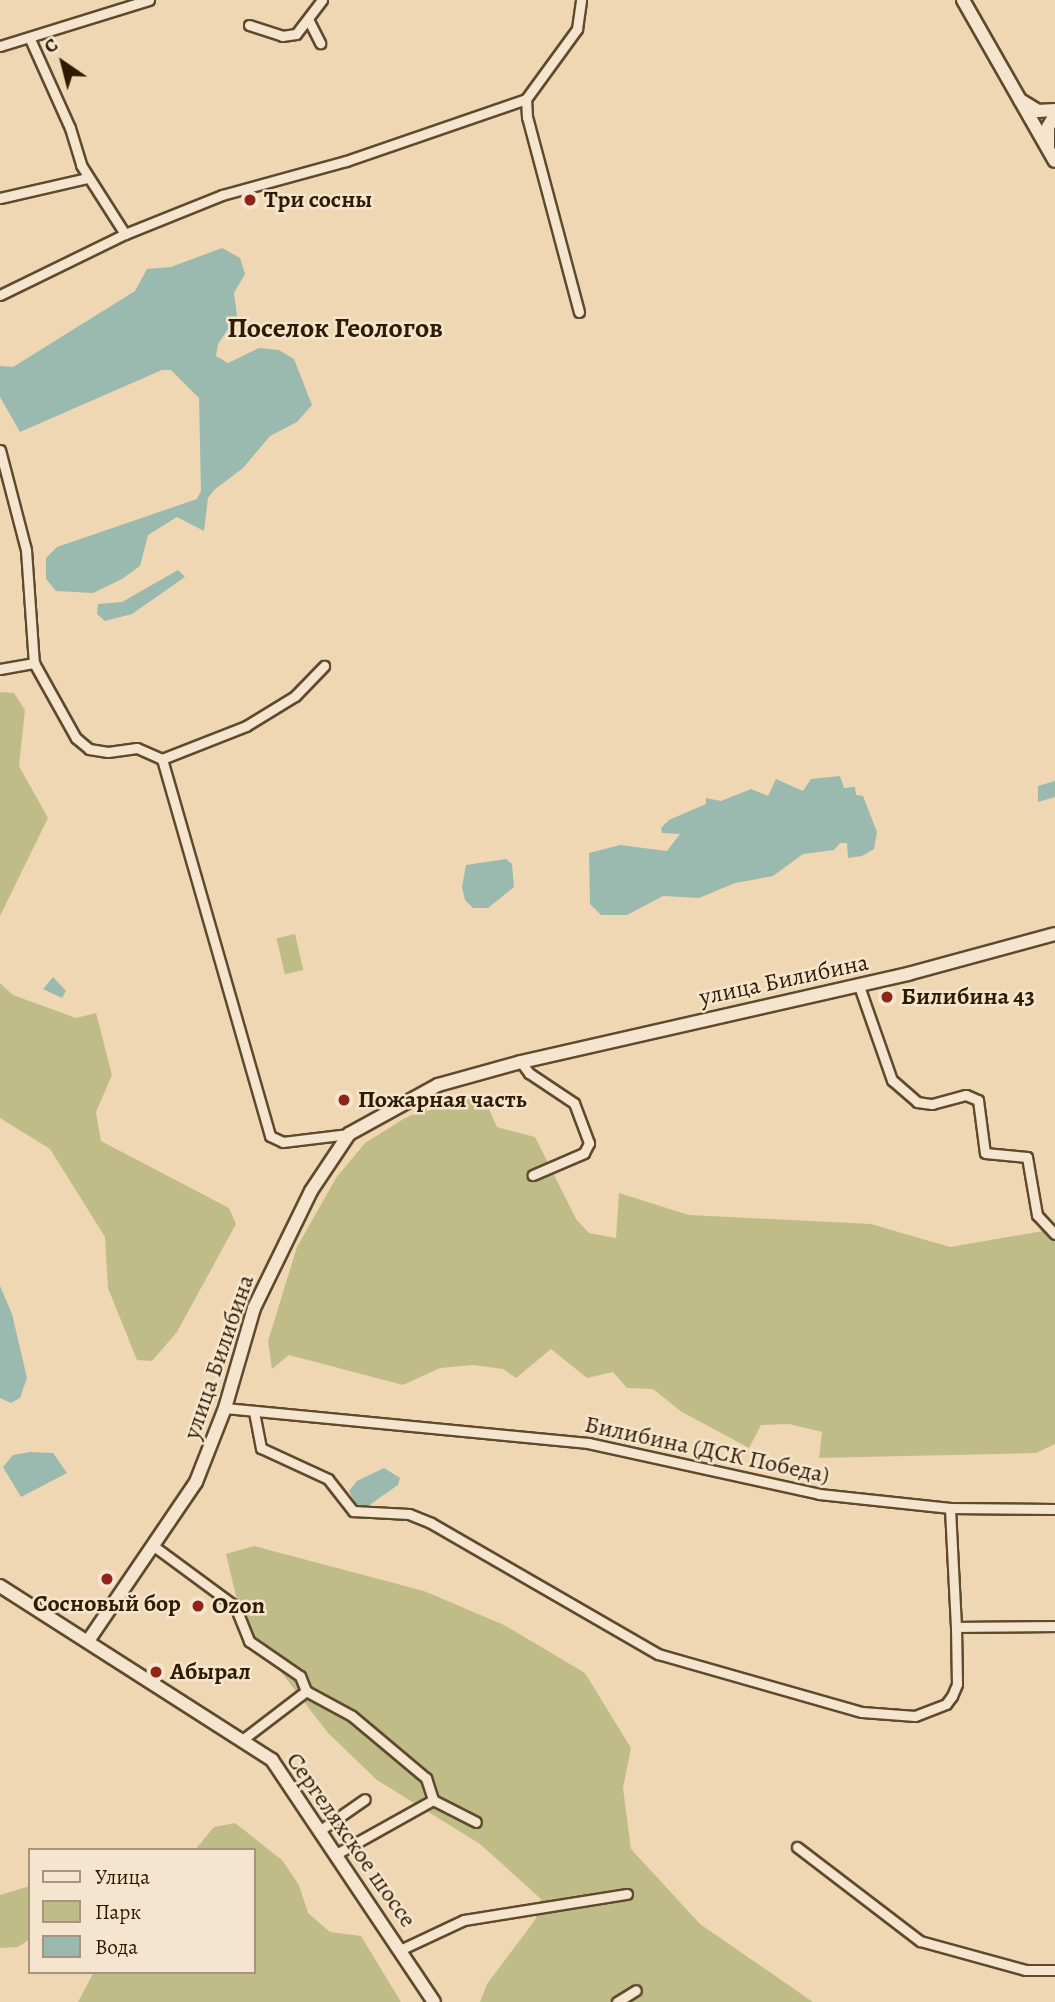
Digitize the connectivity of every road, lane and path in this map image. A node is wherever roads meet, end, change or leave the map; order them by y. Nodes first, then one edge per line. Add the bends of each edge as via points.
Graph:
1 (149, 0) edge
2 (322, 0) edge
3 (581, 0) edge
4 (962, 0) edge
5 (309, 21) junction
6 (249, 25) dead end
7 (30, 39) junction
8 (320, 43) dead end
9 (0, 46) edge
10 (1018, 98) junction
11 (526, 99) junction
12 (1055, 113) edge
13 (1033, 124) junction
14 (1052, 155) edge
15 (87, 178) junction
16 (0, 198) edge
17 (125, 233) junction
18 (0, 295) edge
19 (579, 312) dead end
20 (0, 450) edge
21 (34, 663) junction
22 (324, 666) dead end
23 (0, 669) edge
24 (162, 759) junction
25 (1055, 934) edge
26 (859, 986) junction
27 (521, 1062) junction
28 (349, 1134) junction
29 (533, 1175) dead end
30 (1055, 1234) edge
31 (225, 1408) junction
32 (254, 1412) junction
33 (950, 1508) junction
34 (1055, 1509) edge
35 (155, 1547) junction
36 (0, 1586) edge
37 (1055, 1626) edge
38 (956, 1627) junction
39 (88, 1641) junction
40 (306, 1691) junction
41 (242, 1740) junction
42 (365, 1799) dead end
43 (433, 1800) junction
44 (476, 1822) dead end
45 (322, 1829) junction
46 (797, 1847) dead end
47 (338, 1853) junction
48 (627, 1894) dead end
49 (402, 1949) junction
50 (1055, 1970) edge
51 (636, 1990) dead end
52 (434, 2002) edge
53 (617, 2002) edge

1 - 7 street
2 - 5 street
3 - 11 street via 578,29
4 - 10 main road
5 - 6 street via 296,34 282,36
5 - 8 street
7 - 9 street
7 - 15 street
10 - 12 main road via 1038,111
10 - 13 main road
11 - 17 street via 346,161 222,195
11 - 19 street
12 - 13 main road
12 - 14 main road via 1048,127
13 - 14 main road
15 - 16 street
15 - 17 street
17 - 18 street
20 - 21 street via 26,550
21 - 23 street
21 - 24 street via 76,738 89,749 137,748
22 - 24 street via 295,696 246,726
24 - 28 street via 270,1136 283,1142
25 - 26 main road, улица Билибина
26 - 27 main road, улица Билибина
26 - 30 street via 892,1080 918,1101 932,1104 966,1095 978,1100 985,1153 1027,1157 1037,1216
27 - 28 main road, улица Билибина via 438,1085
27 - 29 street via 529,1073 574,1103 589,1143 584,1153
28 - 31 main road, улица Билибина via 311,1191 254,1308
31 - 32 street, Билибина (ДСК Победа)
31 - 35 main road, улица Билибина via 196,1482
32 - 33 street, Билибина (ДСК Победа) via 588,1443 819,1494
32 - 38 street via 261,1448 328,1479 354,1511 409,1514 617,1633 658,1654 709,1671 862,1712 915,1716 946,1704 952,1696 957,1684
33 - 34 street, Билибина (ДСК Победа)
33 - 38 street
35 - 39 main road, улица Билибина
35 - 40 street via 235,1606 249,1641 300,1676
36 - 39 main road, Сергеляхское шоссе
37 - 38 street
39 - 41 main road, Сергеляхское шоссе
40 - 41 street
40 - 43 street via 352,1716 426,1778
41 - 45 main road, Сергеляхское шоссе via 272,1760
42 - 45 street
43 - 44 street
43 - 47 street
45 - 47 main road, Сергеляхское шоссе
46 - 50 street via 920,1941 1025,1970
47 - 49 main road, Сергеляхское шоссе
48 - 49 street via 464,1920
49 - 52 main road, Сергеляхское шоссе
51 - 53 street

